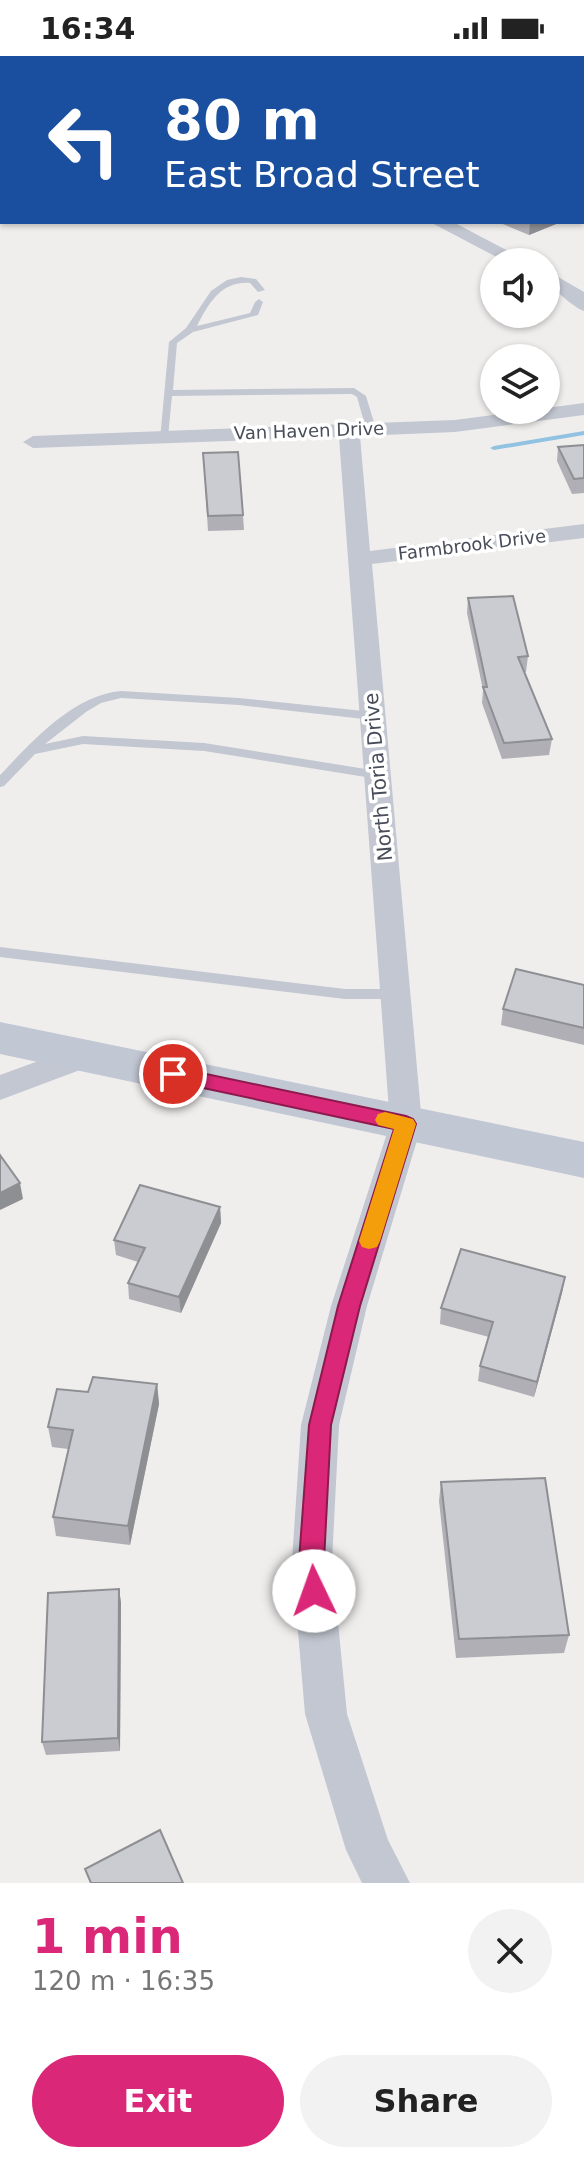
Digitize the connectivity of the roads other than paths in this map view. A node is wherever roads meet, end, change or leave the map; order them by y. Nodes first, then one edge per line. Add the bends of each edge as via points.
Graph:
1 (443, 224) edge
2 (492, 248) edge
3 (560, 284) edge
4 (261, 290) dead end
5 (259, 302) dead end
6 (584, 305) edge
7 (190, 330) junction
8 (167, 393) junction
9 (584, 409) edge
10 (360, 429) junction
11 (163, 437) junction
12 (33, 442) dead end
13 (584, 531) edge
14 (360, 559) junction
15 (373, 716) junction
16 (35, 750) junction
17 (378, 775) junction
18 (0, 783) edge
19 (0, 952) edge
20 (395, 994) junction
21 (0, 1038) edge
22 (85, 1056) junction
23 (0, 1088) edge
24 (406, 1124) junction
25 (584, 1160) edge
26 (387, 1883) edge

1 - 2 street
3 - 6 street
4 - 7 lane via 253,281 230,280 206,300
5 - 7 lane via 254,315
7 - 8 lane via 173,342
8 - 10 lane via 354,391 361,396
8 - 11 lane
9 - 10 street, Van Haven Drive via 455,426
10 - 11 street, Van Haven Drive
10 - 14 street, North Toria Drive
11 - 12 street, Van Haven Drive
13 - 14 street, Farmbrook Drive
14 - 15 street, North Toria Drive
15 - 16 lane via 196,697 110,696 86,707
15 - 17 street, North Toria Drive
16 - 17 lane via 83,740 204,747
16 - 18 lane via 17,761
17 - 20 street, North Toria Drive
19 - 20 lane via 345,994
20 - 24 street, North Toria Drive
21 - 22 main road
22 - 23 street
22 - 24 main road
24 - 25 main road
24 - 26 street via 349,1306 320,1425 312,1561 326,1714 369,1850

